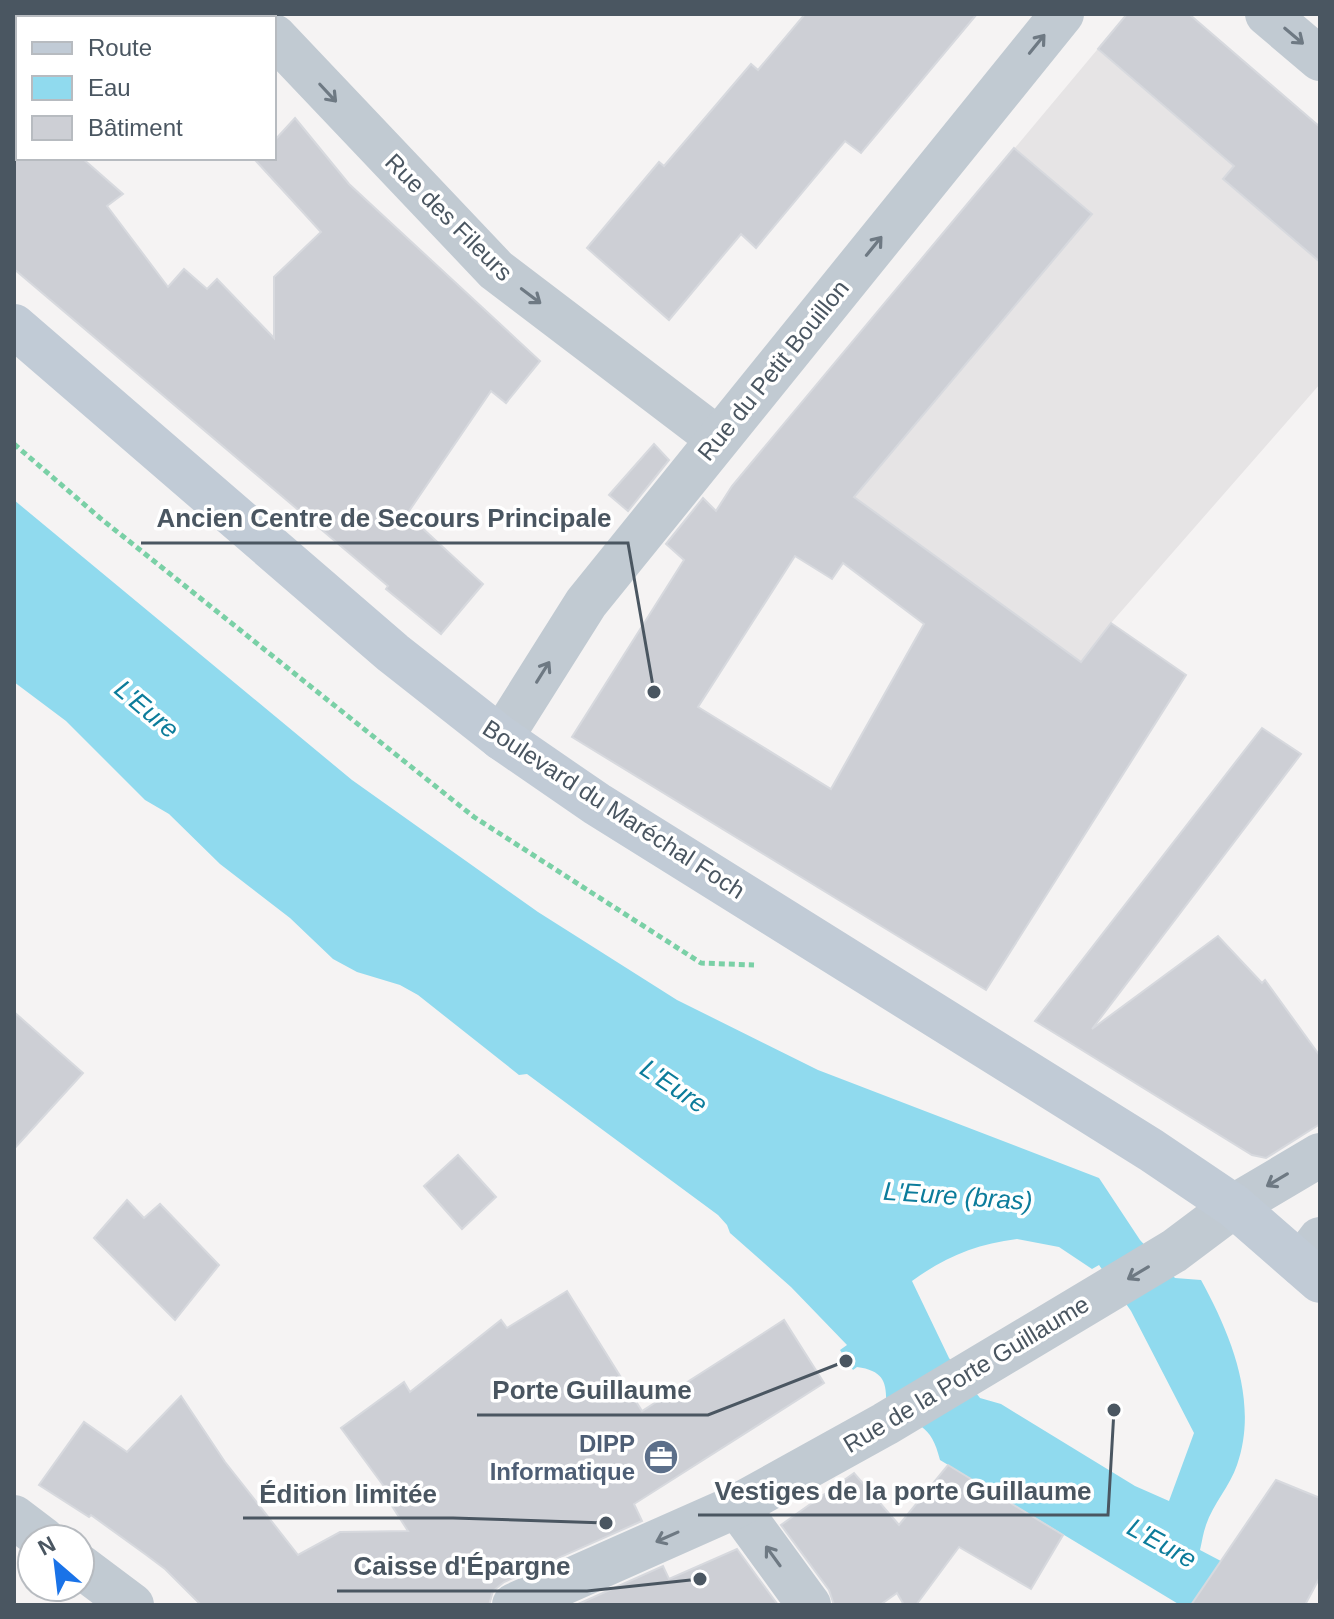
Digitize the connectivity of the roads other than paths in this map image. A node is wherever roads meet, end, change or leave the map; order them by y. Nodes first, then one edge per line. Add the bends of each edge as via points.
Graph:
1 (1062, 14) edge
2 (1267, 14) edge
3 (276, 38) edge
4 (1320, 59) edge
5 (14, 326) edge
6 (717, 438) junction
7 (501, 738) junction
8 (1320, 1155) edge
9 (1234, 1206) junction
10 (1314, 1261) edge
11 (737, 1506) junction
12 (96, 1578) edge
13 (132, 1605) edge
14 (514, 1605) edge
15 (809, 1605) edge

6 -> 1 street, Rue du Petit Bouillon
2 -> 4 street
3 -> 6 street, Rue des Fileurs via 496,270
5 - 7 main road, Boulevard du Maréchal Foch via 393,653
7 -> 6 street, Rue du Petit Bouillon via 586,603
7 - 9 main road, Boulevard du Maréchal Foch
8 -> 9 street, Rue de la Porte Guillaume
9 - 10 main road, Boulevard du Maréchal Foch
9 -> 11 street, Rue de la Porte Guillaume via 1174,1251
11 -> 14 street, Rue de la Porte Guillaume
15 -> 11 street
12 - 13 street

